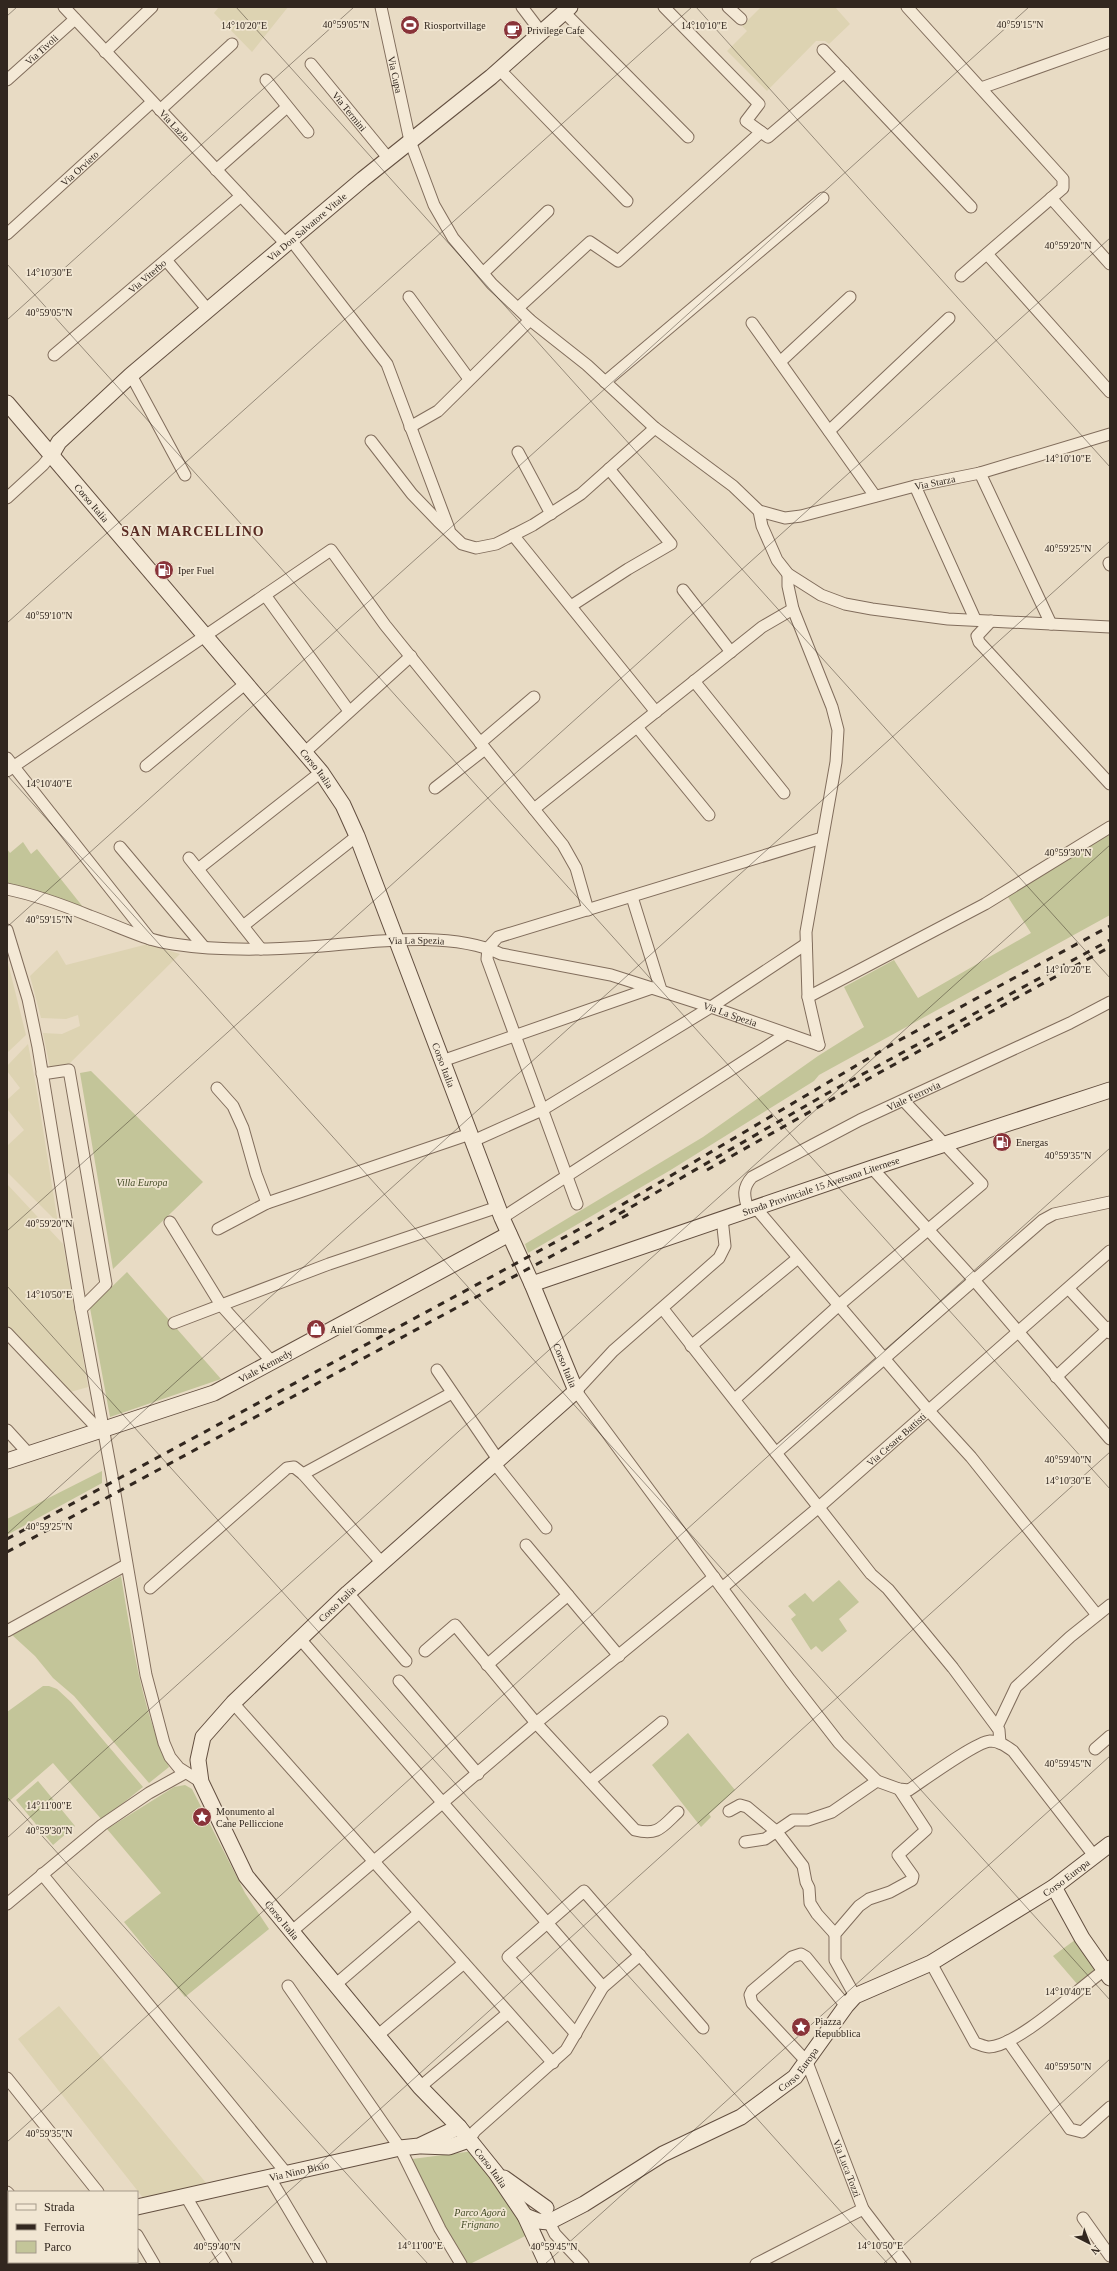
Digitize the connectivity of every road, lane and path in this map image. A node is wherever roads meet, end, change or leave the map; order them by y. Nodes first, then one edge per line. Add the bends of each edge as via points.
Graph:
1 (64, 7) edge
2 (152, 7) edge
3 (381, 7) edge
4 (522, 7) edge
5 (664, 7) edge
6 (728, 7) edge
7 (907, 7) edge
8 (567, 10) edge
9 (75, 19) junction
10 (741, 20) dead end
11 (541, 32) junction
12 (1110, 42) edge
13 (232, 44) dead end
14 (823, 50) dead end
15 (105, 52) junction
16 (311, 64) dead end
17 (500, 70) junction
18 (844, 72) junction
19 (7, 80) edge
20 (266, 80) dead end
21 (980, 88) junction
22 (152, 102) junction
23 (287, 106) junction
24 (160, 110) junction
25 (308, 132) dead end
26 (761, 132) junction
27 (688, 137) dead end
28 (410, 141) junction
29 (389, 158) junction
30 (216, 170) junction
31 (241, 196) junction
32 (823, 198) dead end
33 (1051, 198) junction
34 (627, 201) dead end
35 (971, 207) dead end
36 (548, 211) dead end
37 (7, 234) edge
38 (288, 242) junction
39 (987, 254) junction
40 (166, 260) junction
41 (1110, 264) edge
42 (483, 273) junction
43 (961, 276) dead end
44 (409, 297) dead end
45 (850, 297) dead end
46 (518, 308) junction
47 (208, 310) junction
48 (948, 318) dead end
49 (530, 320) junction
50 (752, 323) dead end
51 (54, 355) dead end
52 (780, 362) junction
53 (131, 376) junction
54 (469, 379) junction
55 (605, 382) junction
56 (1110, 392) edge
57 (7, 404) edge
58 (410, 427) junction
59 (655, 428) junction
60 (828, 431) junction
61 (1110, 434) edge
62 (371, 441) dead end
63 (518, 452) dead end
64 (52, 454) junction
65 (609, 469) junction
66 (980, 473) junction
67 (185, 475) dead end
68 (915, 486) junction
69 (875, 496) junction
70 (7, 498) edge
71 (759, 511) junction
72 (551, 514) junction
73 (451, 533) junction
74 (513, 535) junction
75 (788, 574) junction
76 (683, 590) dead end
77 (265, 595) junction
78 (571, 606) junction
79 (794, 609) junction
80 (975, 619) junction
81 (990, 621) junction
82 (1051, 624) junction
83 (1110, 627) edge
84 (205, 636) junction
85 (731, 652) junction
86 (411, 656) junction
87 (694, 681) junction
88 (245, 684) junction
89 (534, 697) dead end
90 (349, 710) junction
91 (656, 712) junction
92 (637, 727) junction
93 (482, 746) junction
94 (304, 753) junction
95 (9, 765) edge
96 (146, 766) dead end
97 (321, 772) junction
98 (1110, 783) edge
99 (435, 788) dead end
100 (784, 793) dead end
101 (534, 810) junction
102 (709, 814) dead end
103 (1110, 827) edge
104 (357, 836) junction
105 (822, 838) junction
106 (120, 847) dead end
107 (189, 858) dead end
108 (198, 869) junction
109 (7, 889) edge
110 (632, 897) junction
111 (588, 910) junction
112 (243, 926) junction
113 (7, 930) edge
114 (150, 938) junction
115 (396, 940) junction
116 (806, 944) junction
117 (204, 947) junction
118 (488, 948) junction
119 (261, 949) junction
120 (656, 989) junction
121 (808, 997) junction
122 (1110, 1002) edge
123 (710, 1007) junction
124 (786, 1034) junction
125 (514, 1035) junction
126 (442, 1061) junction
127 (42, 1074) junction
128 (217, 1088) dead end
129 (1110, 1090) edge
130 (904, 1101) junction
131 (542, 1110) junction
132 (471, 1138) junction
133 (946, 1144) junction
134 (872, 1168) junction
135 (566, 1176) junction
136 (1110, 1202) edge
137 (267, 1203) junction
138 (577, 1204) dead end
139 (751, 1209) junction
140 (500, 1212) junction
141 (722, 1218) junction
142 (170, 1222) dead end
143 (218, 1229) dead end
144 (929, 1229) junction
145 (509, 1234) junction
146 (1110, 1251) edge
147 (798, 1258) junction
148 (974, 1280) junction
149 (532, 1284) junction
150 (1069, 1289) junction
151 (222, 1305) junction
152 (838, 1306) junction
153 (81, 1309) junction
154 (663, 1309) junction
155 (174, 1323) dead end
156 (1109, 1330) edge
157 (1018, 1332) junction
158 (7, 1333) edge
159 (691, 1346) junction
160 (884, 1358) junction
161 (272, 1363) junction
162 (437, 1370) dead end
163 (1056, 1377) junction
164 (576, 1391) junction
165 (452, 1393) junction
166 (735, 1399) junction
167 (929, 1411) junction
168 (7, 1430) edge
169 (101, 1430) junction
170 (1110, 1439) edge
171 (28, 1453) junction
172 (776, 1453) junction
173 (7, 1461) edge
174 (497, 1462) junction
175 (303, 1474) junction
176 (819, 1507) junction
177 (546, 1528) dead end
178 (526, 1545) dead end
179 (382, 1563) junction
180 (126, 1565) junction
181 (714, 1577) junction
182 (150, 1588) dead end
183 (722, 1588) junction
184 (348, 1593) junction
185 (568, 1595) junction
186 (1110, 1605) edge
187 (1097, 1615) junction
188 (7, 1631) edge
189 (300, 1640) junction
190 (425, 1651) dead end
191 (619, 1656) junction
192 (406, 1661) dead end
193 (487, 1665) junction
194 (399, 1681) dead end
195 (233, 1703) junction
196 (662, 1722) dead end
197 (536, 1723) junction
198 (997, 1727) junction
199 (1110, 1736) edge
200 (1000, 1743) junction
201 (1095, 1749) dead end
202 (185, 1773) junction
203 (478, 1774) junction
204 (590, 1781) junction
205 (877, 1781) junction
206 (201, 1782) junction
207 (899, 1789) junction
208 (442, 1804) junction
209 (729, 1811) dead end
210 (678, 1812) dead end
211 (778, 1832) junction
212 (746, 1842) dead end
213 (1110, 1844) edge
214 (1095, 1857) junction
215 (374, 1863) junction
216 (42, 1874) junction
217 (1054, 1887) junction
218 (7, 1904) edge
219 (419, 1913) junction
220 (547, 1921) junction
221 (291, 1932) junction
222 (835, 1934) junction
223 (640, 1955) junction
224 (464, 1963) junction
225 (931, 1963) junction
226 (1108, 1972) edge
227 (335, 1985) junction
228 (288, 1986) dead end
229 (603, 1987) junction
230 (851, 2001) junction
231 (508, 2013) junction
232 (703, 2028) dead end
233 (576, 2034) junction
234 (377, 2036) junction
235 (1008, 2041) junction
236 (807, 2062) junction
237 (553, 2063) junction
238 (7, 2078) edge
239 (420, 2087) junction
240 (1110, 2108) edge
241 (459, 2127) junction
242 (469, 2140) junction
243 (419, 2146) junction
244 (400, 2148) junction
245 (496, 2173) junction
246 (287, 2174) junction
247 (270, 2178) junction
248 (97, 2191) edge
249 (185, 2195) junction
250 (138, 2207) edge
251 (546, 2208) junction
252 (864, 2209) junction
253 (566, 2214) junction
254 (525, 2216) junction
255 (1083, 2218) dead end
256 (549, 2222) junction
257 (138, 2237) edge
258 (538, 2245) junction
259 (1110, 2256) edge
260 (154, 2264) edge
261 (226, 2264) edge
262 (321, 2264) edge
263 (461, 2264) edge
264 (547, 2264) edge
265 (583, 2264) edge
266 (756, 2264) edge
267 (905, 2264) edge

1 - 9 street, Via Lazio
2 - 15 street
3 - 28 street, Via Cupa
4 - 11 street
5 - 26 street via 759,104 746,121
6 - 10 street
7 - 21 street
8 - 11 street, Via Don Salvatore Vitale
8 - 27 street
9 - 15 street, Via Lazio
9 - 19 street, Via Tivoli
11 - 17 street, Via Don Salvatore Vitale
12 - 21 street
13 - 24 street
14 - 18 street
15 - 22 street, Via Lazio
16 - 29 street, Via Termini
17 - 28 street, Via Don Salvatore Vitale
17 - 34 street
18 - 26 street via 768,137
18 - 35 street
20 - 23 street
21 - 33 street via 1063,179 1063,188
22 - 24 street, Via Lazio
22 - 37 street, Via Orvieto
23 - 25 street
23 - 30 street
24 - 30 street, Via Lazio
26 - 46 street via 618,261 590,242
28 - 29 street, Via Don Salvatore Vitale
28 - 42 street, Via Cupa via 434,205 453,238
29 - 38 street, Via Don Salvatore Vitale
30 - 31 street, Via Lazio
31 - 38 street, Via Lazio
31 - 40 street, Via Viterbo
32 - 55 street
33 - 39 street
33 - 41 street
36 - 42 street
38 - 47 street, Via Don Salvatore Vitale
38 - 58 street, Via Lazio via 387,364
39 - 43 street
39 - 56 street
40 - 47 street
40 - 51 street, Via Viterbo
42 - 46 street, Via Cupa
44 - 54 street
45 - 52 street
46 - 49 street, Via Cupa
47 - 53 street, Via Don Salvatore Vitale
48 - 60 street
49 - 54 street
49 - 55 street, Via Cupa
50 - 52 street
52 - 60 street
53 - 64 street, Via Don Salvatore Vitale via 59,442
53 - 67 street
54 - 58 street via 438,411
55 - 59 street, Via Cupa
57 - 64 street, Corso Italia
58 - 73 street, Via Lazio
59 - 65 street
59 - 71 street, Via Cupa via 733,486
60 - 69 street
61 - 66 street, Via Starza
62 - 73 street via 412,494
63 - 72 street
64 - 70 street
64 - 84 street, Corso Italia
65 - 72 street via 581,494
65 - 78 street via 672,544
66 - 68 street, Via Starza
66 - 82 street
68 - 69 street, Via Starza
68 - 80 street
69 - 71 street, Via Starza via 801,516 785,518
71 - 75 street via 762,526 774,553
72 - 74 street
73 - 74 street via 462,544 476,548 496,544
74 - 78 street
75 - 79 street via 788,586
75 - 80 street via 821,595 845,604 948,619
76 - 85 street
77 - 84 street
77 - 86 street via 331,550
77 - 90 street
78 - 91 street
79 - 85 street via 762,627
79 - 105 street via 832,707 838,730 836,762
80 - 81 street
81 - 82 street
81 - 98 street via 977,636 978,642
82 - 83 street
84 - 88 street, Corso Italia
84 - 95 street
85 - 87 street
86 - 90 street
86 - 93 street
87 - 91 street
87 - 100 street
88 - 94 street, Corso Italia
88 - 96 street
89 - 93 street
90 - 94 street
91 - 92 street
92 - 101 street
92 - 102 street
93 - 99 street
93 - 101 street
94 - 97 street, Corso Italia
95 - 114 street
97 - 104 street, Corso Italia via 343,805
97 - 108 street
101 - 111 street via 563,845 576,868
103 - 121 street via 985,904
104 - 112 street
104 - 115 street, Corso Italia
105 - 110 street
105 - 116 street
106 - 117 street
107 - 108 street
108 - 112 street
109 - 114 street, Via La Spezia via 30,894
110 - 111 street
110 - 120 street
111 - 118 street via 498,937
112 - 119 street
113 - 127 street via 28,999
114 - 117 street, Via La Spezia via 172,944
115 - 118 street, Via La Spezia via 462,942
115 - 119 street, Via La Spezia
115 - 126 street, Corso Italia
116 - 121 street
116 - 123 street
117 - 119 street, Via La Spezia
118 - 120 street, Via La Spezia via 501,954 611,975
118 - 125 street via 487,959
120 - 123 street, Via La Spezia
120 - 125 street
121 - 124 street, Via La Spezia via 819,1046
122 - 130 street, Viale Ferrovia
123 - 124 street, Via La Spezia
123 - 131 street
124 - 135 street
125 - 126 street
125 - 131 street
126 - 132 street, Corso Italia
127 - 153 street
127 - 153 street via 69,1070 106,1284
128 - 137 street via 232,1106 243,1128
129 - 133 street, Strada Provinciale 15 Aversana Liternese
130 - 133 street
130 - 139 street, Viale Ferrovia via 860,1120 752,1177 746,1183 743,1194
131 - 132 street
131 - 135 street
132 - 137 street
132 - 140 street, Corso Italia
133 - 134 street, Strada Provinciale 15 Aversana Liternese
133 - 144 street via 982,1184
134 - 139 street, Strada Provinciale 15 Aversana Liternese
134 - 144 street
135 - 138 street
135 - 140 street
136 - 148 street via 1054,1214
137 - 143 street
139 - 141 street, Strada Provinciale 15 Aversana Liternese
139 - 147 street
140 - 145 street, Corso Italia
140 - 151 street via 329,1264
141 - 149 street, Strada Provinciale 15 Aversana Liternese
141 - 154 street via 725,1246 723,1252
142 - 151 street
144 - 148 street
144 - 152 street
145 - 149 street, Corso Italia
145 - 161 street, Viale Kennedy
146 - 150 street, Via Cesare Battisti
147 - 152 street
147 - 159 street
148 - 157 street
148 - 160 street
149 - 164 street, Corso Italia
150 - 156 street
150 - 157 street, Via Cesare Battisti
151 - 155 street
151 - 161 street
152 - 160 street
152 - 166 street
153 - 169 street
154 - 159 street
154 - 164 street via 613,1351
156 - 163 street
157 - 163 street
157 - 167 street, Via Cesare Battisti
158 - 169 street
159 - 166 street
160 - 167 street
160 - 172 street
161 - 169 street, Viale Kennedy via 214,1393
162 - 165 street
163 - 170 street
164 - 174 street, Corso Italia
164 - 181 street
165 - 174 street
165 - 175 street
166 - 172 street
167 - 176 street, Via Cesare Battisti
167 - 187 street via 990,1480
168 - 171 street
169 - 171 street, Viale Kennedy
169 - 180 street
171 - 173 street, Viale Kennedy
172 - 176 street
174 - 177 street
174 - 179 street, Corso Italia
175 - 179 street
175 - 182 street via 294,1467 287,1468
176 - 183 street, Via Cesare Battisti
176 - 198 street via 871,1574 888,1589 948,1662
178 - 185 street
179 - 184 street, Corso Italia
180 - 188 street
180 - 202 street via 146,1675 164,1743 170,1757
181 - 183 street
181 - 191 street
183 - 205 street via 839,1743
184 - 189 street, Corso Italia
184 - 192 street
185 - 191 street
185 - 193 street
186 - 187 street
187 - 198 street via 1070,1636 1016,1687
189 - 195 street, Corso Italia
189 - 208 street
190 - 193 street via 455,1625
191 - 197 street
193 - 197 street
194 - 203 street
195 - 206 street, Corso Italia via 203,1738 198,1760
195 - 215 street
196 - 204 street
197 - 203 street
197 - 204 street
198 - 200 street
199 - 201 street
200 - 207 street via 989,1741 965,1753 909,1790
200 - 214 street via 1012,1751
202 - 206 street
202 - 216 street via 102,1825
203 - 208 street
204 - 210 street via 635,1830 648,1834 657,1831
205 - 207 street
205 - 211 street via 832,1812 808,1820 793,1820
206 - 221 street, Corso Italia via 246,1876
207 - 222 street via 926,1830 898,1855 913,1876 912,1880 859,1906
208 - 215 street
208 - 220 street
209 - 211 street via 740,1805 747,1807
211 - 212 street via 765,1839
211 - 222 street via 804,1866 810,1903
213 - 214 street, Corso Europa
214 - 217 street, Corso Europa
215 - 219 street
215 - 221 street
216 - 218 street
216 - 246 street
217 - 225 street, Corso Europa
217 - 226 street via 1082,1938
219 - 224 street
219 - 227 street
220 - 223 street via 584,1891
220 - 229 street
220 - 233 street via 508,1956
221 - 227 street, Corso Italia
222 - 230 street via 835,1960
223 - 229 street
223 - 232 street
224 - 231 street
224 - 234 street
225 - 230 street, Corso Europa
225 - 235 street via 975,2043 989,2047
226 - 235 street
227 - 234 street, Corso Italia
228 - 244 street
229 - 233 street
230 - 236 street, Corso Europa
230 - 236 street via 800,1954 792,1957 751,1993 752,2002
231 - 237 street
231 - 239 street
233 - 237 street via 566,2050
234 - 239 street, Corso Italia
235 - 240 street via 1070,2129 1082,2132
236 - 252 street, Via Luca Tozzi
236 - 253 street, Corso Europa via 795,2077 741,2117 663,2154
237 - 242 street via 475,2131
238 - 248 street
239 - 241 street, Corso Italia
241 - 242 street, Corso Italia
241 - 243 street, Via Nino Bixio
242 - 243 street via 449,2147
242 - 245 street, Corso Italia
243 - 244 street, Via Nino Bixio
244 - 246 street, Via Nino Bixio
244 - 263 street via 440,2230
245 - 251 street
245 - 254 street, Corso Italia
246 - 247 street, Via Nino Bixio
247 - 249 street, Via Nino Bixio
247 - 262 street
249 - 250 street, Via Nino Bixio
249 - 261 street
251 - 253 street
251 - 254 street via 534,2209
252 - 266 street
252 - 267 street, Via Luca Tozzi
253 - 256 street
254 - 256 street
254 - 258 street, Corso Italia
255 - 259 street
256 - 258 street
256 - 265 street via 555,2234
257 - 260 street
258 - 264 street, Corso Italia

